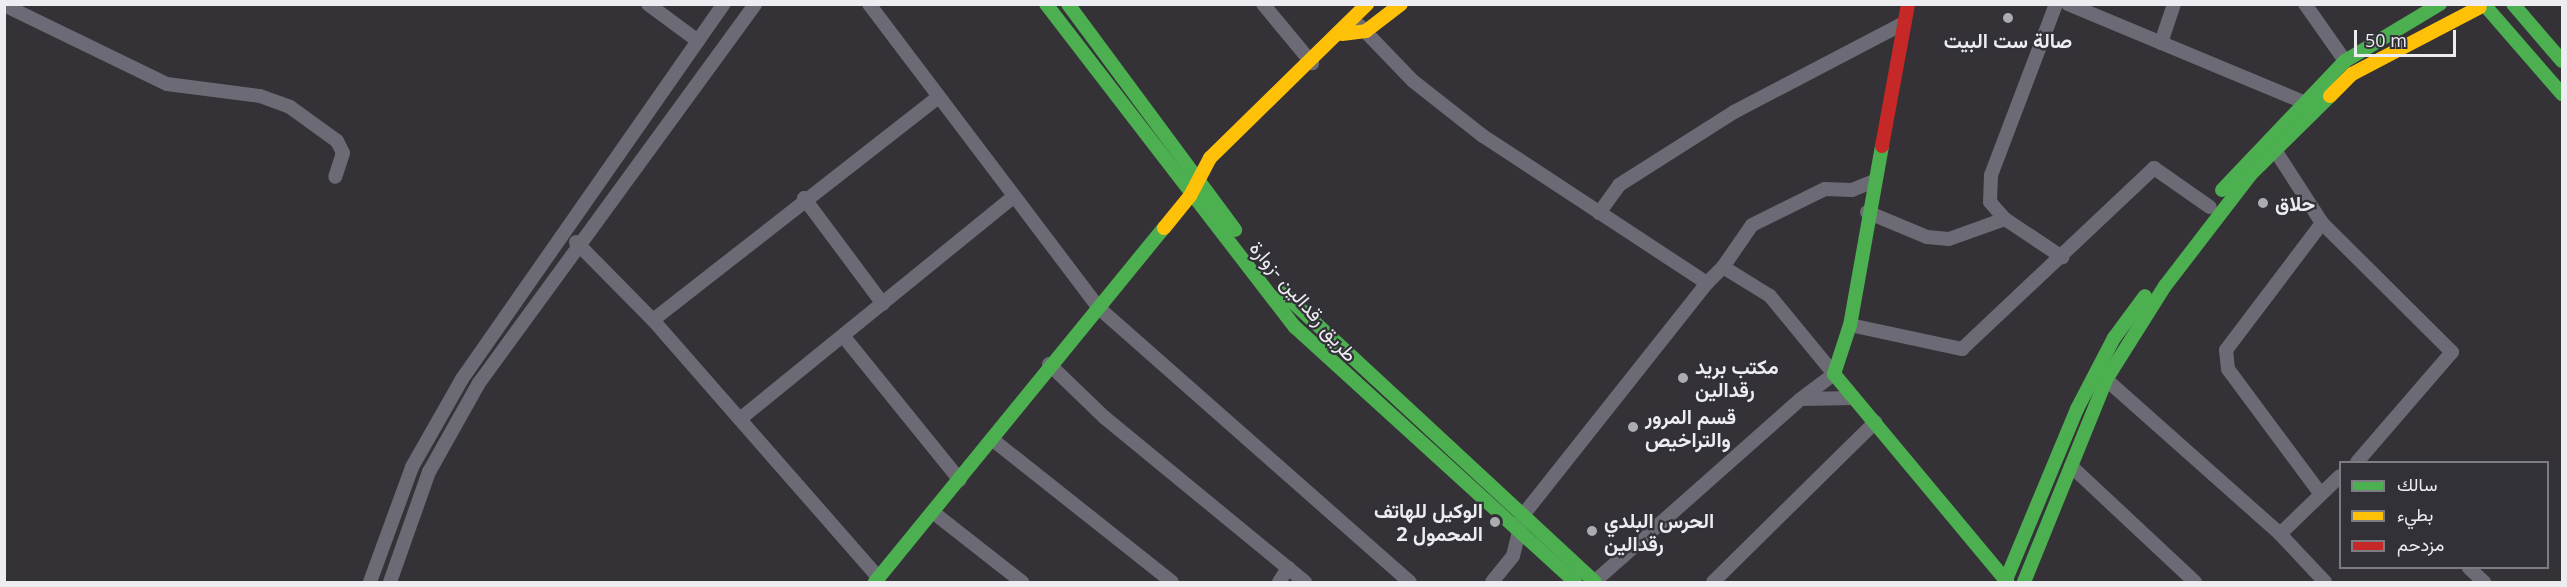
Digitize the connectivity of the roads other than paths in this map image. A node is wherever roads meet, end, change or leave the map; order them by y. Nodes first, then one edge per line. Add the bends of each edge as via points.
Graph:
1 (648, 4) edge
2 (724, 4) edge
3 (755, 4) edge
4 (869, 4) edge
5 (1046, 4) edge
6 (1068, 4) edge
7 (1263, 4) edge
8 (1367, 4) edge
9 (1401, 4) edge
10 (1908, 4) edge
11 (2056, 4) edge
12 (2068, 4) edge
13 (2175, 4) edge
14 (2305, 4) edge
15 (2440, 4) edge
16 (2503, 4) edge
17 (2513, 4) edge
18 (4, 5) edge
19 (2482, 7) edge
20 (1354, 20) junction
21 (1904, 23) junction
22 (1366, 31) junction
23 (1342, 34) junction
24 (698, 41) junction
25 (2161, 43) junction
26 (2345, 61) junction
27 (2562, 61) edge
28 (1312, 63) junction
29 (2562, 94) edge
30 (938, 97) junction
31 (2304, 102) junction
32 (2287, 129) junction
33 (2275, 150) junction
34 (335, 177) dead end
35 (1197, 179) junction
36 (1872, 182) junction
37 (1190, 196) junction
38 (804, 198) junction
39 (1012, 198) junction
40 (2210, 207) junction
41 (1868, 212) junction
42 (1599, 213) junction
43 (2005, 219) junction
44 (2322, 223) junction
45 (576, 243) junction
46 (2062, 257) junction
47 (1723, 267) junction
48 (1707, 283) junction
49 (883, 304) junction
50 (1100, 309) junction
51 (653, 320) junction
52 (1850, 325) junction
53 (844, 337) junction
54 (1048, 364) junction
55 (1834, 374) junction
56 (2102, 375) junction
57 (1854, 398) junction
58 (1801, 399) junction
59 (740, 419) junction
60 (1875, 422) junction
61 (993, 440) junction
62 (2360, 461) edge
63 (2071, 466) junction
64 (2339, 477) edge
65 (960, 480) junction
66 (2320, 493) junction
67 (934, 513) junction
68 (1523, 515) junction
69 (1521, 533) junction
70 (2280, 534) junction
71 (1288, 568) junction
72 (2471, 569) edge
73 (877, 580) edge
74 (370, 582) edge
75 (390, 582) edge
76 (1022, 582) edge
77 (1172, 582) edge
78 (1279, 582) edge
79 (1305, 582) edge
80 (1410, 582) edge
81 (1492, 582) edge
82 (1575, 582) edge
83 (1594, 582) edge
84 (1713, 582) edge
85 (2006, 582) edge
86 (2024, 582) edge
87 (2195, 582) edge
88 (2325, 582) edge
89 (2484, 582) edge

1 - 24 street
2 - 24 street
3 - 45 street
4 - 30 street
5 - 37 main road, طريق رقدالين -زوارة
6 - 35 main road, طريق رقدالين -زوارة
7 - 28 street
8 - 20 main road
9 - 22 main road
10 - 21 main road
11 - 43 street via 1991,175 1990,202
12 - 25 street
13 - 25 street
14 - 26 street
15 - 26 main road
16 - 19 main road
17 - 27 main road
18 - 34 street via 167,84 260,96 290,107 337,141 343,153
19 - 29 main road
19 - 32 main road via 2352,74
20 - 22 street
20 - 23 main road
21 - 36 main road
21 - 42 street via 1734,112 1619,185
22 - 23 main road
22 - 42 street via 1422,88
23 - 28 main road
24 - 74 street via 462,379 412,466
25 - 31 street
26 - 31 main road
28 - 35 main road via 1210,158
30 - 38 street
30 - 39 street
31 - 32 main road
32 - 33 main road
32 - 40 main road via 2240,166
33 - 44 street
33 - 56 main road via 2165,286
35 - 37 main road
35 - 68 main road, طريق رقدالين -زوارة via 1279,289
36 - 41 main road
36 - 47 street via 1852,190 1825,189 1752,225
37 - 50 main road
37 - 69 main road, طريق رقدالين -زوارة via 1323,357
38 - 49 street
38 - 51 street
39 - 49 street
39 - 50 street
40 - 46 street via 2154,168
40 - 56 main road via 2114,338
41 - 43 street via 1927,237 1949,239
41 - 52 main road
42 - 48 street
43 - 46 street
44 - 62 street via 2452,352
44 - 66 street via 2226,351 2228,369
45 - 51 street
45 - 75 street via 479,383 429,472
46 - 52 street via 1962,349
47 - 48 street
47 - 55 street via 1770,296
48 - 68 street
49 - 53 street
50 - 54 main road
50 - 80 street
51 - 59 street
52 - 55 main road
53 - 59 street
53 - 65 street
54 - 61 main road
54 - 71 street via 1104,417
55 - 57 main road
55 - 58 street
56 - 63 main road
56 - 70 street
56 - 85 main road via 2048,469
57 - 58 street
57 - 60 main road
58 - 83 street
59 - 73 street
60 - 84 street
60 - 85 main road
61 - 65 main road
61 - 77 street
63 - 86 main road
63 - 87 street
64 - 66 street
65 - 67 main road
66 - 70 street
67 - 73 main road
67 - 76 street
68 - 69 street
68 - 83 main road, طريق رقدالين -زوارة
69 - 81 street via 1513,556
69 - 82 main road, طريق رقدالين -زوارة
70 - 88 street
71 - 78 street
71 - 79 street
72 - 89 street

